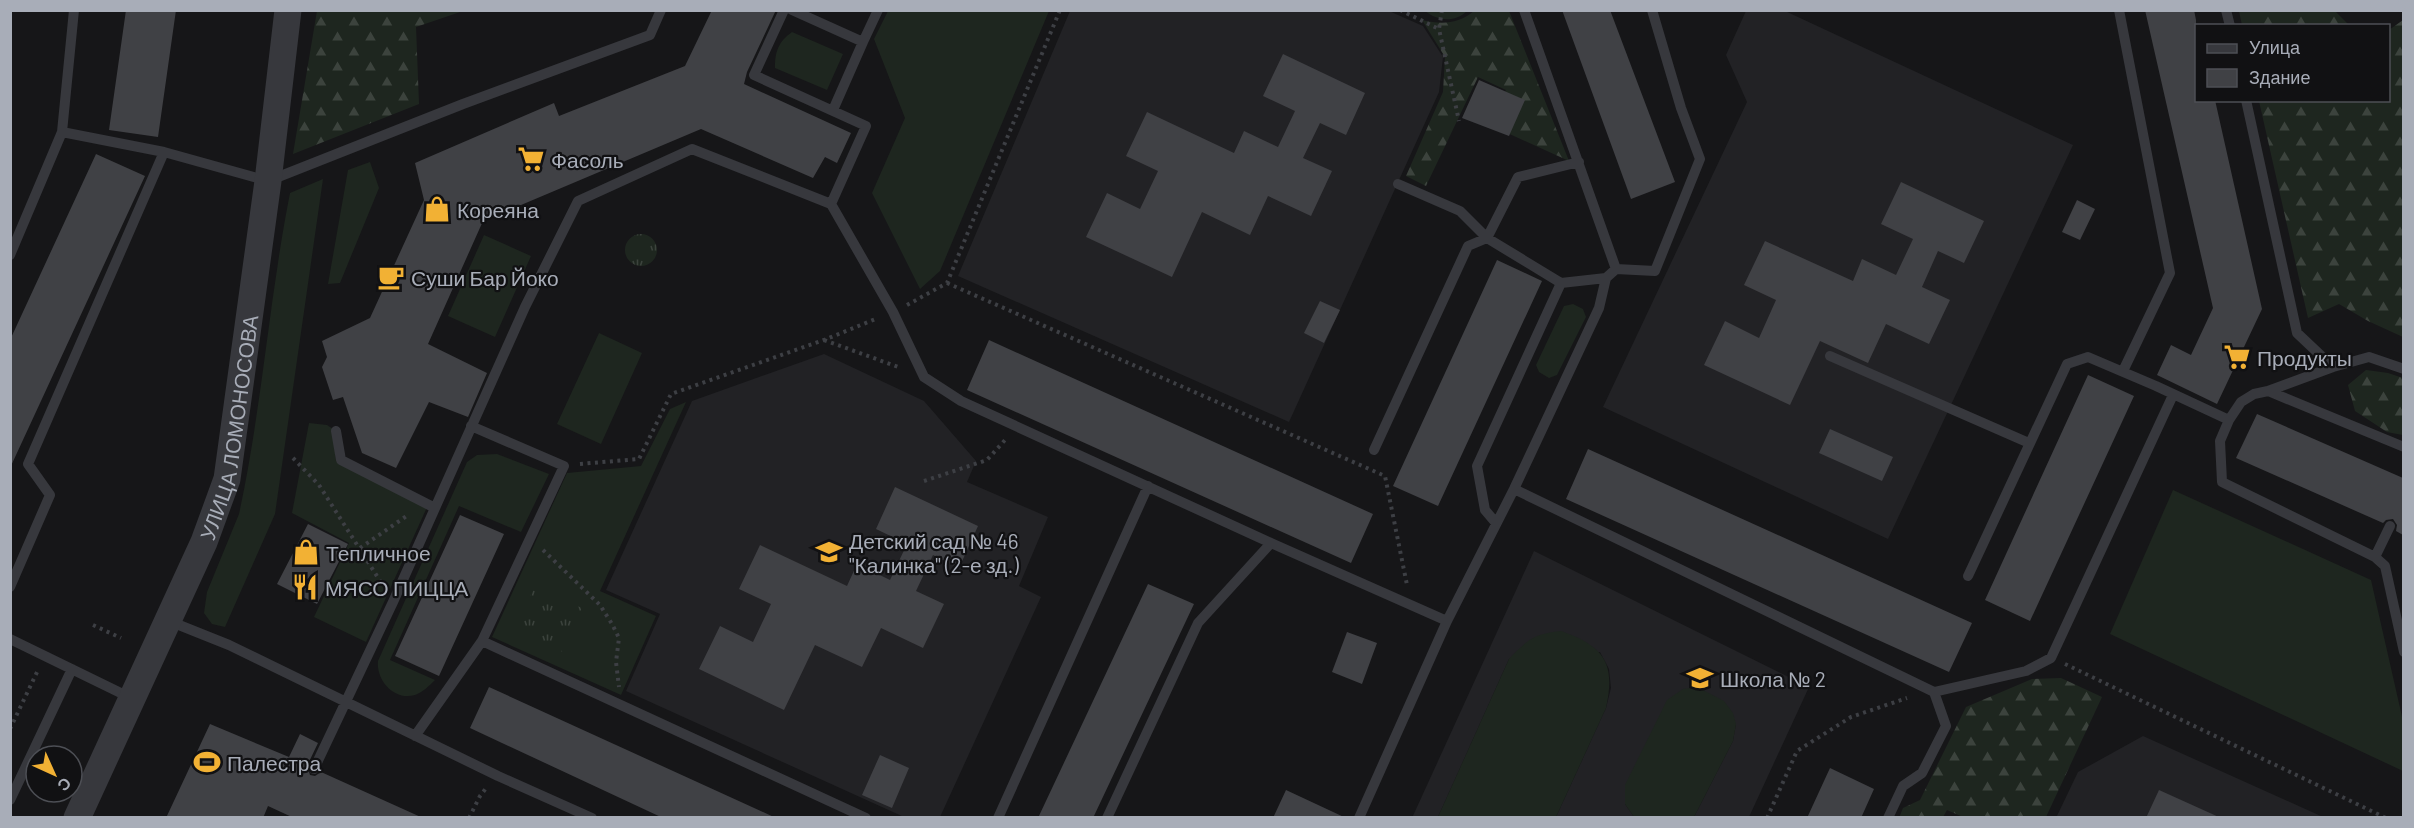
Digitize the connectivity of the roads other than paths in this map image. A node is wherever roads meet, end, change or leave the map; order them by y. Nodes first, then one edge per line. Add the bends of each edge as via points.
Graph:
1 (74, 10) edge
2 (288, 10) edge
3 (662, 10) edge
4 (784, 10) edge
5 (792, 10) edge
6 (878, 10) edge
7 (1524, 10) edge
8 (1652, 10) edge
9 (2120, 10) edge
10 (863, 42) junction
11 (2246, 102) edge
12 (833, 111) junction
13 (62, 132) junction
14 (164, 152) junction
15 (1579, 162) junction
16 (268, 181) junction
17 (1398, 184) dead end
18 (831, 204) junction
19 (1487, 238) junction
20 (10, 255) edge
21 (1616, 270) junction
22 (1606, 278) junction
23 (1561, 283) junction
24 (1830, 356) dead end
25 (2333, 367) junction
26 (2403, 369) edge
27 (2123, 371) junction
28 (2268, 392) junction
29 (2173, 395) junction
30 (2229, 420) junction
31 (471, 426) junction
32 (336, 431) dead end
33 (2029, 443) junction
34 (2403, 447) edge
35 (1374, 450) dead end
36 (1148, 486) junction
37 (1514, 489) junction
38 (435, 508) junction
39 (1496, 523) junction
40 (2390, 526) dead end
41 (1271, 543) junction
42 (2375, 556) junction
43 (1968, 576) dead end
44 (10, 587) edge
45 (169, 621) junction
46 (1447, 621) junction
47 (10, 639) edge
48 (482, 641) junction
49 (2403, 652) edge
50 (72, 669) junction
51 (1934, 692) junction
52 (132, 698) junction
53 (347, 704) junction
54 (415, 736) junction
55 (314, 769) dead end
56 (10, 800) edge
57 (77, 818) edge
58 (592, 818) edge
59 (866, 818) edge
60 (998, 818) edge
61 (1107, 818) edge
62 (1359, 818) edge
63 (1888, 818) edge

1 - 13 lane
2 - 16 street, УЛИЦА ЛОМОНОСОВА
3 - 16 lane via 650,34
4 - 12 lane via 754,75
5 - 10 lane
6 - 10 lane
7 - 15 lane
8 - 21 lane via 1700,159 1655,271
9 - 27 lane via 2170,273
10 - 12 lane
11 - 25 lane via 2298,333
12 - 18 lane via 866,126
13 - 14 lane
13 - 20 lane
14 - 16 lane
14 - 44 lane via 28,464 50,495
15 - 19 lane via 1518,177
15 - 21 lane
16 - 45 street, УЛИЦА ЛОМОНОСОВА via 227,479
17 - 19 lane via 1460,211
18 - 31 lane via 692,149 578,201
18 - 36 lane via 893,312 924,377 962,401
19 - 23 lane
19 - 35 lane via 1468,246
21 - 22 lane
22 - 23 lane
22 - 37 lane via 1599,308
23 - 39 lane via 1477,466 1485,510
24 - 33 lane
25 - 26 lane via 2369,357
25 - 28 lane
27 - 29 lane
27 - 33 lane via 2088,357 2067,364
28 - 30 lane via 2241,402
28 - 34 lane
29 - 30 lane
29 - 51 lane via 2051,658 2026,670
30 - 42 lane via 2220,441 2222,482
31 - 38 lane
31 - 48 lane via 564,466
32 - 38 lane via 341,460
33 - 43 lane
36 - 41 lane
36 - 60 lane
37 - 39 lane
37 - 51 lane
38 - 53 lane
39 - 46 lane
40 - 42 lane
41 - 46 lane
41 - 61 lane via 1198,623
42 - 49 lane via 2385,566
45 - 52 street, УЛИЦА ЛОМОНОСОВА
45 - 53 lane via 229,645
46 - 62 lane
47 - 50 lane
48 - 54 lane
48 - 59 lane
50 - 52 lane
50 - 56 lane
51 - 63 lane via 1946,726 1922,773 1904,786
52 - 57 street, УЛИЦА ЛОМОНОСОВА
53 - 54 lane
53 - 55 lane
54 - 58 lane

